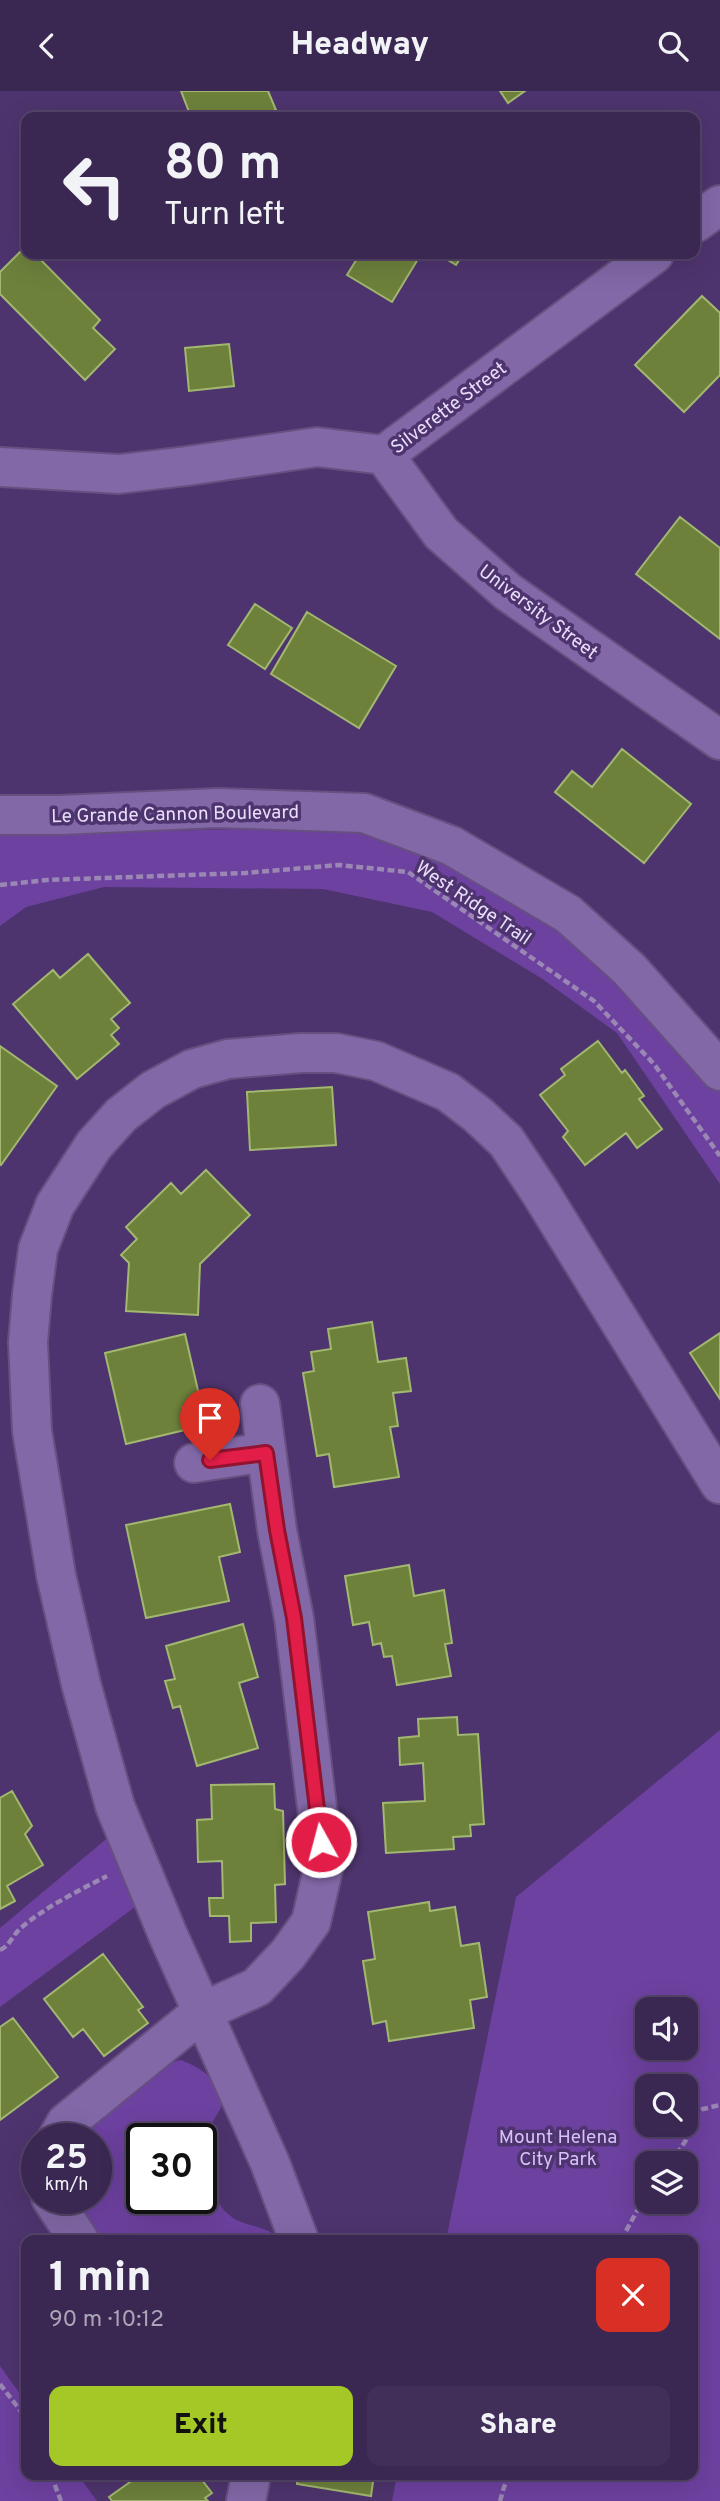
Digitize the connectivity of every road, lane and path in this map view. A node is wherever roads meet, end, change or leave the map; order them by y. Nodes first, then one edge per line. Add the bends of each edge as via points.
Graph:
1 (720, 205) edge
2 (700, 219) edge
3 (647, 259) edge
4 (384, 455) junction
5 (0, 467) edge
6 (720, 740) edge
7 (0, 815) edge
8 (0, 885) edge
9 (720, 1071) edge
10 (720, 1156) edge
11 (260, 1404) dead end
12 (266, 1453) junction
13 (194, 1463) dead end
14 (720, 1484) edge
15 (118, 1870) dead end
16 (0, 1950) edge
17 (202, 2012) junction
18 (720, 2105) edge
19 (66, 2123) edge
20 (679, 2151) edge
21 (62, 2214) edge
22 (635, 2214) edge
23 (76, 2235) edge
24 (297, 2235) edge
25 (624, 2235) edge
26 (0, 2384) edge
27 (21, 2411) edge
28 (53, 2480) edge
29 (250, 2480) edge
30 (509, 2480) edge
31 (61, 2501) edge
32 (246, 2501) edge
33 (500, 2501) edge

1 - 2 street
3 - 4 street, Silverette Street
4 - 5 street, Silverette Street via 317,447 119,474
4 - 6 street, University Street via 441,533 508,592
7 - 9 street, Le Grande Cannon Boulevard via 218,808 364,813 452,846 568,914 629,969
8 - 10 path, West Ridge Trail via 339,865 408,872 594,1001 654,1064
11 - 12 street
12 - 13 street
12 - 17 street via 294,1618 324,1865 311,1922 288,1954 257,1987
14 - 17 street via 506,1141 448,1092 376,1061 336,1053 301,1053 228,1059 192,1069 153,1090 121,1115 76,1170 55,1205 38,1249 28,1342 32,1431 56,1575 115,1806
15 - 16 path via 20,1928
17 - 19 street
17 - 24 street
18 - 20 path via 695,2113
21 - 23 street
22 - 25 path
26 - 27 path
28 - 31 path
29 - 32 street
30 - 33 path

